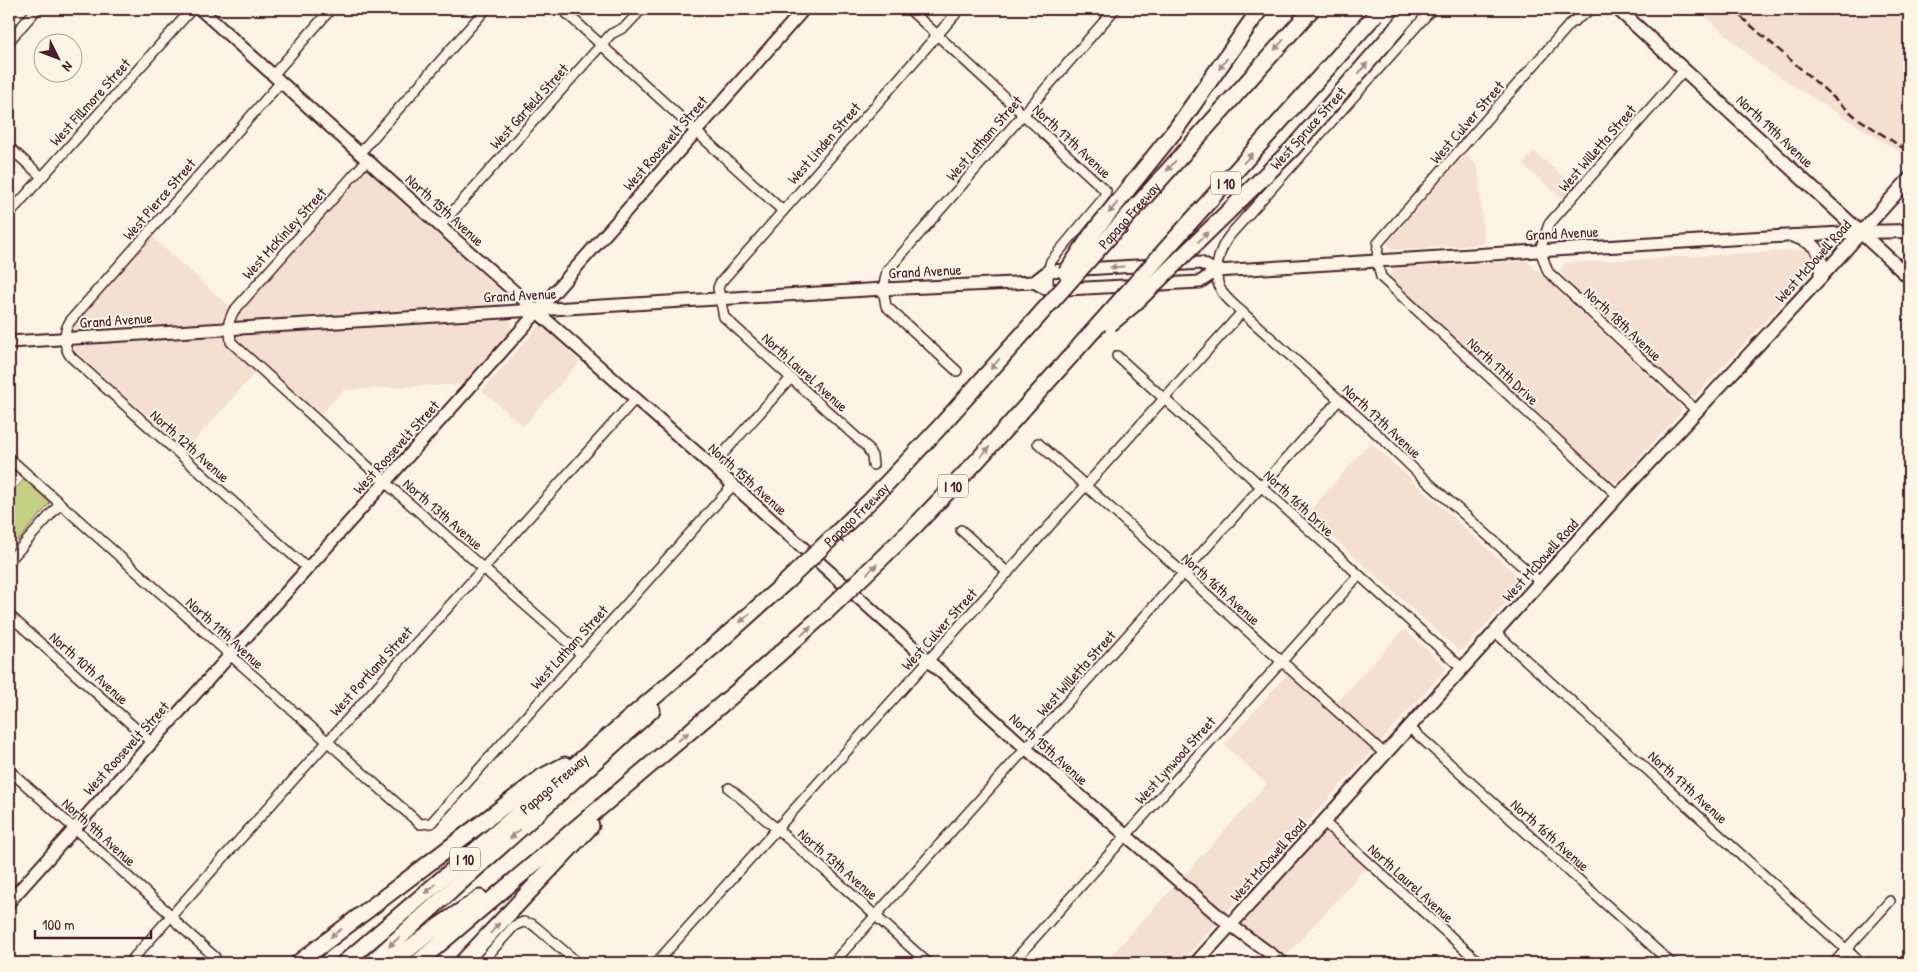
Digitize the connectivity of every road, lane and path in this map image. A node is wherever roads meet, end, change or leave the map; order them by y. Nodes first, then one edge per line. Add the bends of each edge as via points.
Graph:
1 (37, 9) edge
2 (192, 9) edge
3 (200, 9) edge
4 (331, 9) edge
5 (486, 9) edge
6 (562, 9) edge
7 (642, 9) edge
8 (804, 9) edge
9 (909, 9) edge
10 (960, 9) edge
11 (1115, 9) edge
12 (1260, 9) edge
13 (1312, 9) edge
14 (1414, 9) edge
15 (1432, 9) edge
16 (1591, 9) edge
17 (1618, 9) edge
18 (1379, 10) edge
19 (937, 35) junction
20 (9, 41) edge
21 (602, 45) junction
22 (1684, 69) junction
23 (277, 78) junction
24 (1023, 114) junction
25 (696, 130) junction
26 (9, 147) edge
27 (363, 157) junction
28 (42, 177) junction
29 (1909, 179) edge
30 (783, 211) junction
31 (9, 214) edge
32 (440, 226) junction
33 (1909, 231) edge
34 (1860, 232) junction
35 (1794, 236) junction
36 (1540, 250) junction
37 (1377, 261) junction
38 (1048, 271) junction
39 (1216, 271) junction
40 (1909, 277) edge
41 (1820, 278) junction
42 (1034, 282) junction
43 (883, 289) junction
44 (1048, 290) junction
45 (720, 300) junction
46 (537, 311) junction
47 (1242, 312) junction
48 (1028, 327) junction
49 (229, 329) junction
50 (65, 339) junction
51 (9, 342) edge
52 (1076, 352) junction
53 (1117, 356) dead end
54 (957, 370) dead end
55 (791, 378) junction
56 (636, 399) junction
57 (1164, 399) junction
58 (1339, 400) junction
59 (1697, 411) junction
60 (1038, 443) dead end
61 (9, 458) edge
62 (873, 465) dead end
63 (712, 466) junction
64 (385, 482) junction
65 (733, 485) junction
66 (1086, 486) junction
67 (1261, 487) junction
68 (1618, 496) junction
69 (60, 504) junction
70 (961, 530) dead end
71 (9, 561) edge
72 (306, 568) junction
73 (483, 568) junction
74 (1008, 573) junction
75 (1184, 574) junction
76 (1359, 575) junction
77 (1540, 583) junction
78 (9, 615) edge
79 (729, 633) junction
80 (1496, 633) junction
81 (581, 654) junction
82 (229, 655) junction
83 (928, 661) junction
84 (1281, 661) junction
85 (1463, 669) junction
86 (1410, 728) junction
87 (327, 741) junction
88 (151, 742) junction
89 (1026, 749) junction
90 (586, 754) junction
91 (1386, 755) junction
92 (646, 769) junction
93 (9, 770) edge
94 (729, 788) dead end
95 (1324, 822) junction
96 (426, 825) joint
97 (75, 829) junction
98 (778, 829) junction
99 (1125, 836) junction
100 (544, 854) junction
101 (1890, 901) dead end
102 (9, 902) edge
103 (172, 915) junction
104 (876, 915) junction
105 (1230, 925) junction
106 (1846, 950) junction
107 (217, 955) dead end
108 (129, 963) edge
109 (298, 963) edge
110 (344, 963) edge
111 (371, 963) edge
112 (391, 963) edge
113 (416, 963) edge
114 (462, 963) edge
115 (481, 963) edge
116 (578, 963) edge
117 (656, 963) edge
118 (832, 963) edge
119 (928, 963) edge
120 (1012, 963) edge
121 (1196, 963) edge
122 (1283, 963) edge
123 (1480, 963) edge
124 (1671, 963) edge
125 (1834, 963) edge
126 (1861, 963) edge

1 - 20 street
2 - 28 street, West Fillmore Street
3 - 23 street, North 15th Avenue
4 - 23 street, West Pierce Street
5 - 27 street, West McKinley Street
6 - 21 street
7 - 21 street, West Garfield Street
8 - 25 street, West Roosevelt Street
9 - 19 street, North 17th Avenue
10 - 19 street, West Linden Street
11 - 24 street, West Latham Street
12 -> 48 highway, bridge via 1168,141 1092,234
13 -> 48 highway, Papago Freeway / I 10, bridge
52 -> 14 highway, bridge via 1134,304 1292,149
15 - 39 street, West Spruce Street via 1230,235 1222,246
16 - 37 street, West Culver Street via 1570,24 1378,243
17 - 22 main road, North 19th Avenue
52 -> 18 highway, I 10, bridge
19 - 24 street, North 17th Avenue
19 - 30 street, West Linden Street
21 - 25 street
21 - 32 street, West Garfield Street
22 - 34 main road, North 19th Avenue
22 - 36 street, West Willetta Street via 1549,224
23 - 27 street, North 15th Avenue
23 - 50 street, West Pierce Street via 72,320 66,328
24 - 38 street, North 17th Avenue via 1106,192 1051,261
24 - 43 street, West Latham Street via 886,270
25 - 30 street
25 - 46 street, West Roosevelt Street
26 - 28 street
27 - 32 street, North 15th Avenue
27 - 49 street, West McKinley Street via 233,312
28 - 31 street, West Fillmore Street
29 - 34 main road, West McDowell Road
30 - 45 street, West Linden Street via 720,283
32 - 46 street, North 15th Avenue
33 - 34 main road, Grand Avenue
34 - 35 street, Grand Avenue
34 - 40 main road, North 19th Avenue
34 - 41 main road, West McDowell Road
35 - 36 street, Grand Avenue
35 - 41 main road via 1804,239 1819,252 1822,260
36 - 37 street, Grand Avenue
36 - 59 street, North 18th Avenue via 1548,272
37 - 39 street, Grand Avenue
37 - 68 street, North 17th Drive via 1381,277
39 -> 38 street, Grand Avenue via 1201,263
38 - 42 street
38 - 44 street
39 - 44 street, Grand Avenue via 1200,282
39 - 47 street, North 17th Avenue via 1221,291
41 - 59 main road, West McDowell Road
42 - 43 street, Grand Avenue
42 - 44 street
43 - 45 street, Grand Avenue
43 - 54 street via 886,306
45 - 46 street, Grand Avenue
45 - 55 street, North Laurel Avenue via 724,317
46 - 49 street, Grand Avenue
46 - 56 street, North 15th Avenue
46 - 64 street, West Roosevelt Street
47 - 57 street, West Culver Street
47 - 58 street, North 17th Avenue
48 -> 79 highway, Papago Freeway / I 10, bridge via 904,465 787,581
49 - 50 street, Grand Avenue
49 - 64 street, North 13th Avenue via 233,346
50 - 51 street, Grand Avenue
50 - 72 street, North 12th Avenue via 71,358
92 -> 52 highway, I 10, bridge via 824,614 942,498
53 - 57 street, North 16th Drive
55 - 62 street, North Laurel Avenue via 867,447
55 - 63 street
56 - 63 street, North 15th Avenue
56 - 73 street, West Portland Street
57 - 66 street, West Culver Street
57 - 67 street, North 16th Drive
58 - 67 street, West Willetta Street
58 - 77 street, North 17th Avenue
59 - 68 main road, West McDowell Road
60 - 66 street, North 16th Avenue
61 - 69 street, North 11th Avenue
63 - 65 street, North 15th Avenue
64 - 72 street, West Roosevelt Street
64 - 73 street, North 13th Avenue
65 - 81 street, West Latham Street
65 - 83 street, North 15th Avenue
66 - 74 street, West Culver Street
66 - 75 street, North 16th Avenue
67 - 75 street, West Willetta Street
67 - 76 street, North 16th Drive
68 - 77 main road, West McDowell Road
69 - 71 street
69 - 82 street, North 11th Avenue
70 - 74 street
72 - 82 street, West Roosevelt Street
73 - 81 street, North 13th Avenue
73 - 87 street, West Portland Street
74 - 83 street, West Culver Street
75 - 84 street, North 16th Avenue
75 - 89 street, West Willetta Street
76 - 84 street, West Lynwood Street
76 - 85 street, North 16th Drive
77 - 80 main road, West McDowell Road
78 - 88 street, North 10th Avenue
79 - 90 highway, Papago Freeway / I 10
79 -> 111 highway via 641,721
80 - 85 main road, West McDowell Road
80 - 106 street, North 17th Avenue
81 - 96 street, West Latham Street
82 - 87 street, North 11th Avenue
82 - 88 street, West Roosevelt Street
83 - 89 street, North 15th Avenue
83 - 98 street, West Culver Street
84 - 91 street, North 16th Avenue
84 - 99 street, West Lynwood Street
85 - 86 main road, West McDowell Road
86 - 91 main road, West McDowell Road
86 - 124 street, North 16th Avenue
87 - 96 street, North 11th Avenue via 420,824
87 - 103 street, West Portland Street
88 - 97 street, West Roosevelt Street
89 - 99 street, North 15th Avenue
89 - 104 street, West Willetta Street
90 -> 109 highway via 542,777
90 -> 110 highway, Papago Freeway / I 10
91 - 95 main road, West McDowell Road
92 - 100 highway, I 10
114 -> 92 highway
93 - 97 street, North 9th Avenue
94 - 98 street, North 13th Avenue
95 - 105 main road, West McDowell Road
95 - 123 street, North Laurel Avenue
97 - 102 street, West Roosevelt Street
97 - 103 street, North 9th Avenue
98 - 104 street, North 13th Avenue
98 - 117 street, West Culver Street
99 - 105 street, North 15th Avenue
99 - 120 street, West Lynwood Street
100 - 112 highway via 433,930
100 - 113 highway, I 10
101 - 106 street
103 - 107 street, North 9th Avenue via 183,921
103 - 108 street, West Portland Street
104 - 118 street, West Willetta Street
104 - 119 street, North 13th Avenue
105 - 121 main road, West McDowell Road
105 - 122 street, North 15th Avenue
106 - 125 street
106 - 126 street, North 17th Avenue
115 - 116 street via 514,926 523,922 537,928

